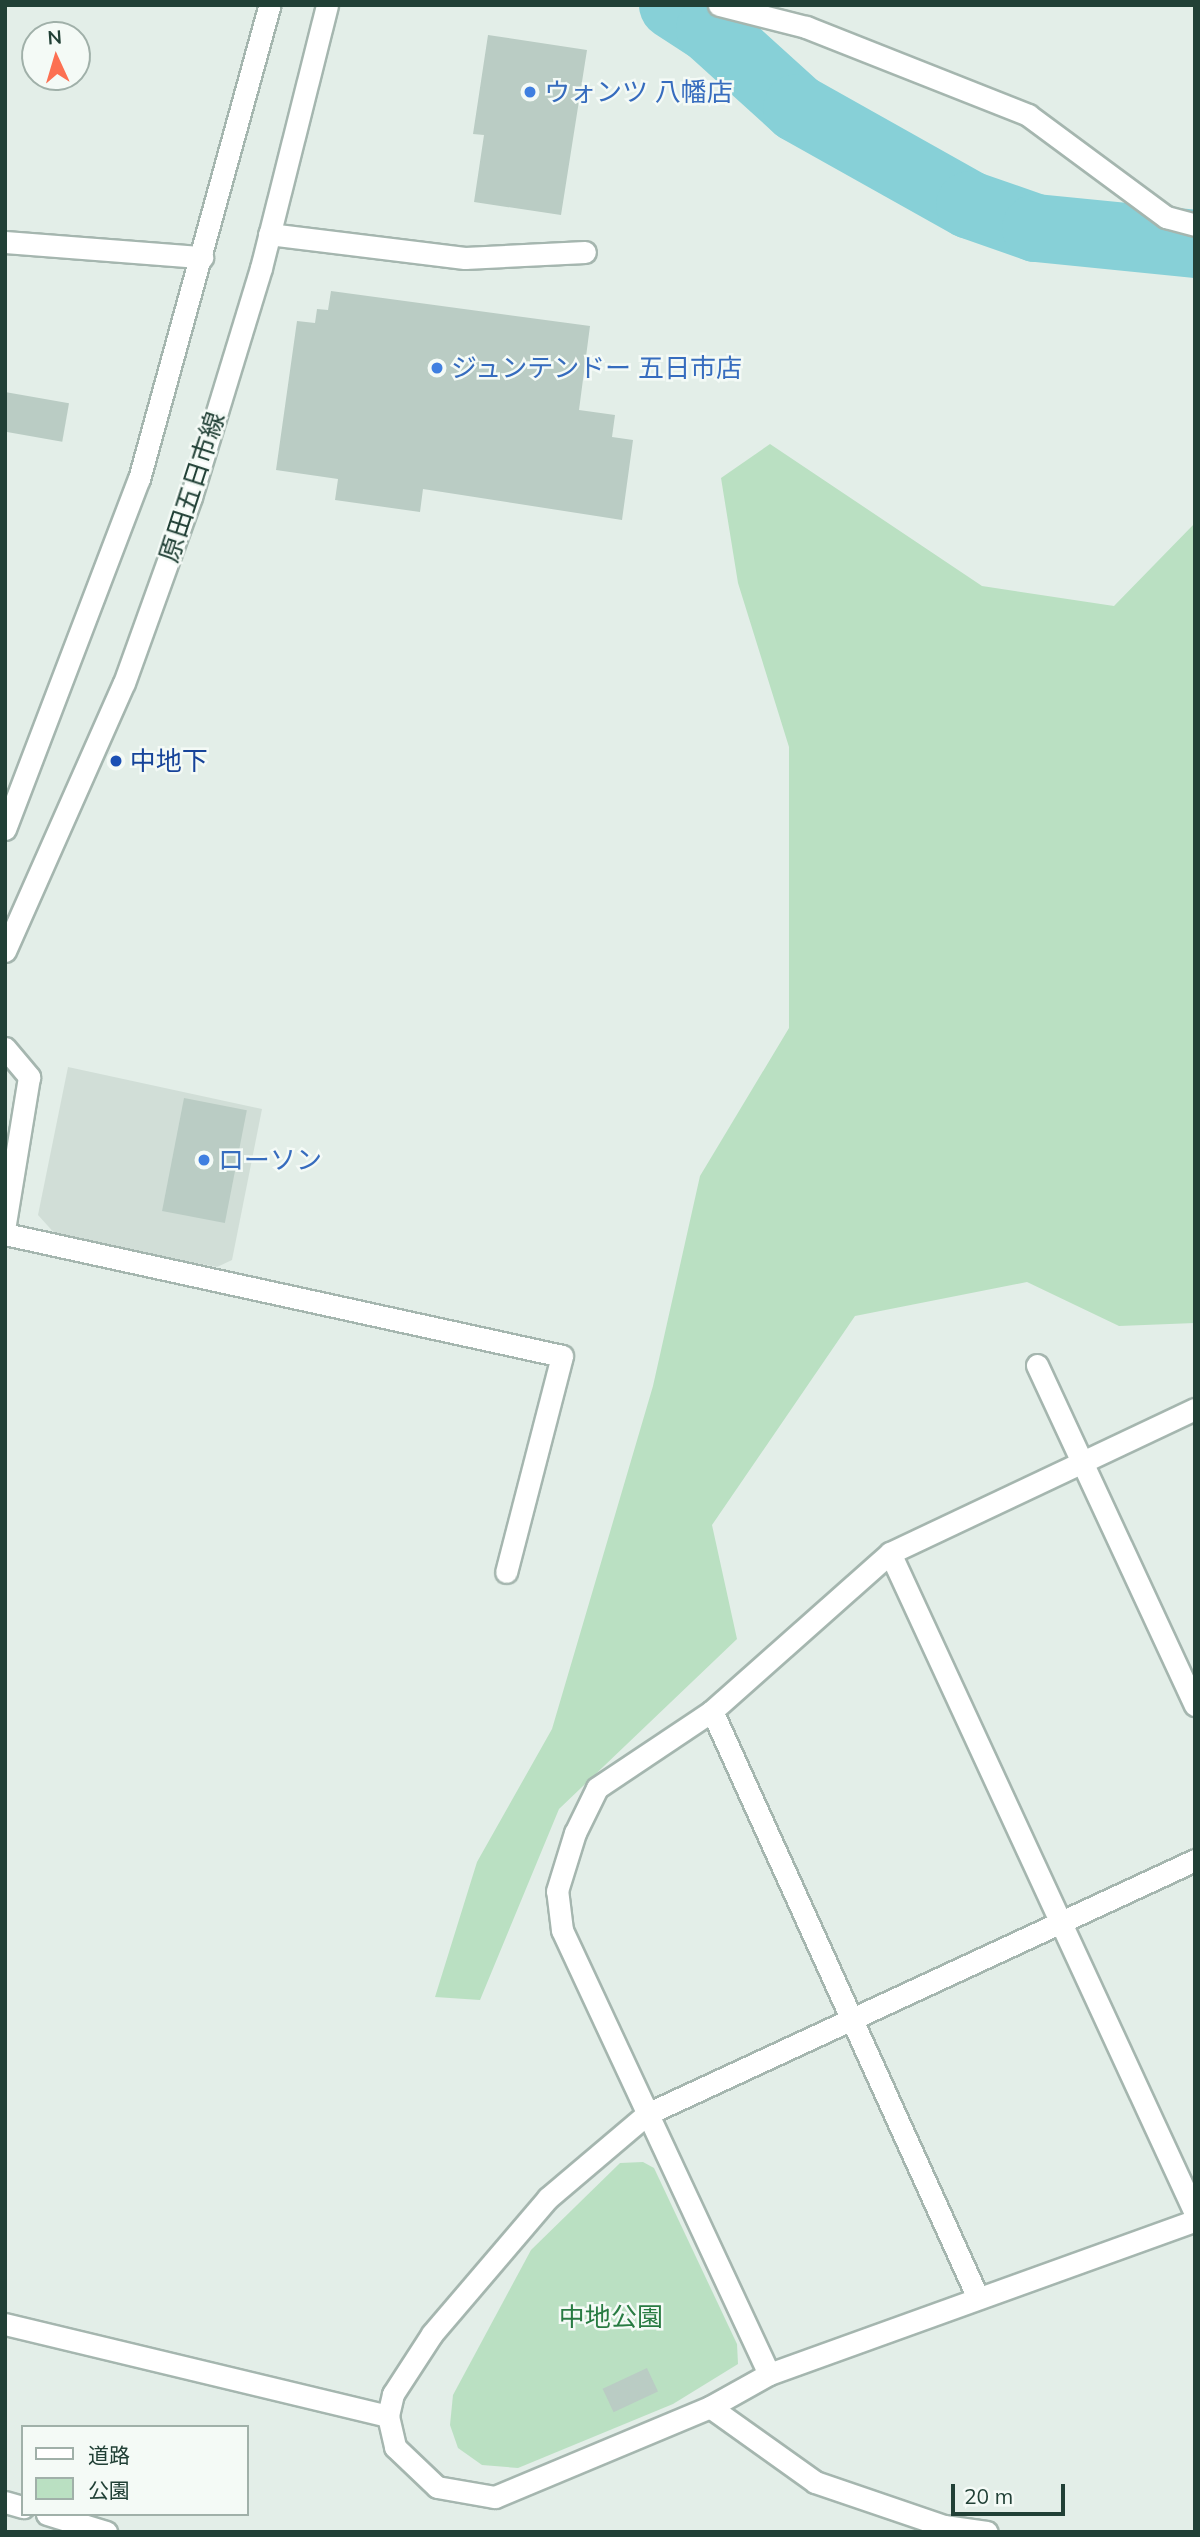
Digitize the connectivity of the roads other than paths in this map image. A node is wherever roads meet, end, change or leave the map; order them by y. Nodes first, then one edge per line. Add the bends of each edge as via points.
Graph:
1 (270, 5) edge
2 (327, 5) edge
3 (719, 5) edge
4 (1195, 225) edge
5 (270, 234) junction
6 (5, 242) edge
7 (585, 252) dead end
8 (202, 257) junction
9 (5, 829) edge
10 (5, 951) edge
11 (5, 1048) edge
12 (5, 1224) edge
13 (5, 1234) edge
14 (1037, 1365) dead end
15 (1195, 1409) edge
16 (1081, 1462) junction
17 (890, 1553) junction
18 (506, 1572) dead end
19 (1195, 1705) edge
20 (712, 1711) junction
21 (1195, 1860) edge
22 (1062, 1925) junction
23 (853, 2020) junction
24 (647, 2114) junction
25 (1195, 2213) edge
26 (1195, 2221) edge
27 (978, 2298) junction
28 (5, 2324) edge
29 (769, 2374) junction
30 (710, 2407) junction
31 (388, 2416) junction
32 (54, 2516) edge
33 (943, 2529) edge
34 (106, 2532) edge
35 (987, 2532) edge

1 - 8 street, 原田五日市線
2 - 5 street, 原田五日市線
3 - 4 street via 806,27 1028,115 1166,217
5 - 7 street via 466,258
5 - 10 street, 原田五日市線 via 191,497 128,670
6 - 8 street
8 - 9 street, 原田五日市線 via 107,573
11 - 12 street via 29,1077
13 - 18 street via 562,1356
14 - 16 street
15 - 16 street
16 - 17 street
16 - 19 street
17 - 20 street
17 - 22 street
20 - 23 street
20 - 24 street via 597,1788 557,1891 562,1930
21 - 22 street
22 - 23 street
22 - 25 street
23 - 24 street
23 - 27 street
24 - 29 street
24 - 31 street via 594,2154 486,2265 408,2370
26 - 27 street
27 - 29 street
28 - 31 street
29 - 30 street
30 - 31 street via 495,2497 437,2487 411,2468 395,2447
30 - 33 street via 815,2482
32 - 34 street
33 - 35 street

